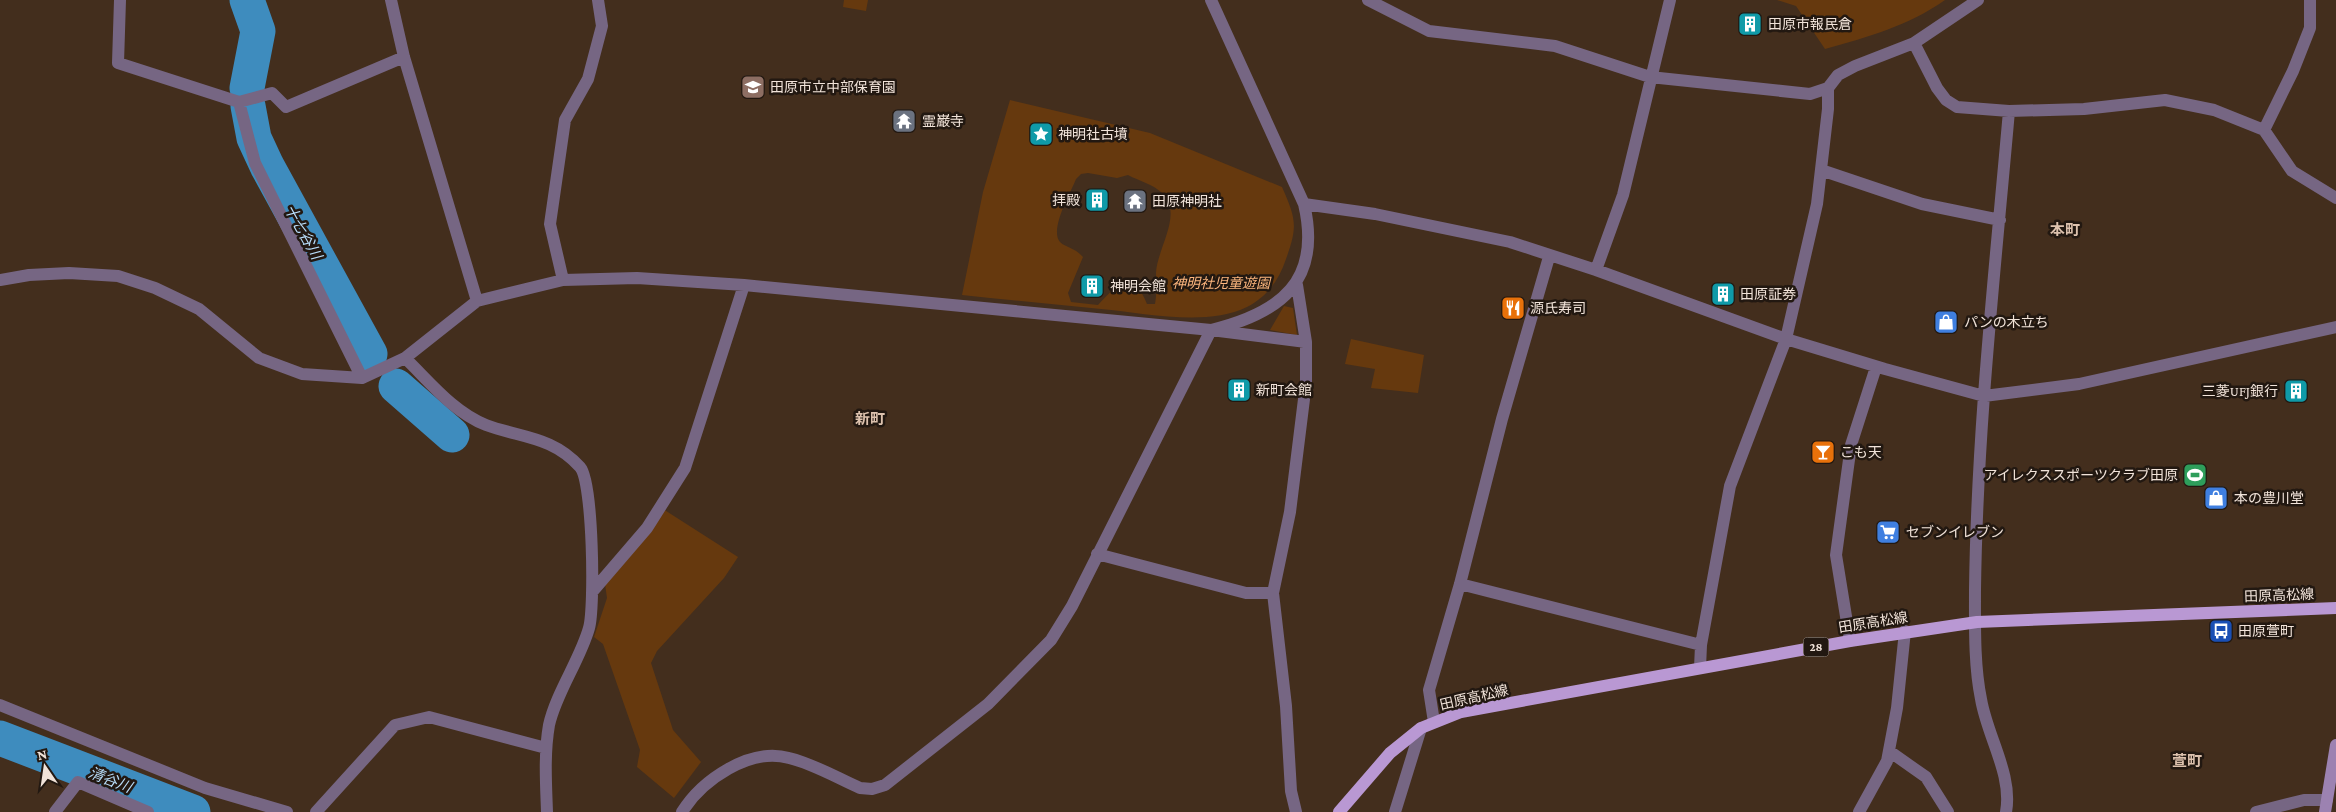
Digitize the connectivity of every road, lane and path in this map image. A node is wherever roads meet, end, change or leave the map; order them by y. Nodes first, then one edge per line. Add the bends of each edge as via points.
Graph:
1 (120, 0) edge
2 (391, 0) edge
3 (598, 0) edge
4 (1211, 0) edge
5 (1368, 0) edge
6 (1670, 0) edge
7 (1978, 0) edge
8 (2310, 0) edge
9 (1914, 43) junction
10 (404, 57) junction
11 (1650, 77) junction
12 (1828, 88) junction
13 (239, 102) junction
14 (2009, 111) junction
15 (2264, 130) junction
16 (1821, 170) junction
17 (2336, 198) edge
18 (1304, 204) junction
19 (2000, 220) junction
20 (1550, 256) junction
21 (1596, 270) junction
22 (0, 280) edge
23 (563, 280) junction
24 (744, 285) junction
25 (1296, 285) junction
26 (478, 301) junction
27 (2336, 328) edge
28 (1210, 330) junction
29 (1786, 338) junction
30 (1306, 342) junction
31 (405, 358) junction
32 (1876, 366) junction
33 (362, 378) junction
34 (1984, 396) junction
35 (1098, 554) junction
36 (1460, 584) junction
37 (592, 592) junction
38 (1273, 593) junction
39 (2336, 608) edge
40 (1977, 622) junction
41 (1905, 632) junction
42 (1850, 641) junction
43 (1700, 645) junction
44 (1700, 668) junction
45 (0, 705) edge
46 (1434, 722) junction
47 (1421, 728) junction
48 (2336, 744) edge
49 (546, 748) junction
50 (1889, 751) junction
51 (2333, 785) edge
52 (2326, 806) edge
53 (55, 812) edge
54 (148, 812) edge
55 (287, 812) edge
56 (316, 812) edge
57 (547, 812) edge
58 (682, 812) edge
59 (1296, 812) edge
60 (1339, 812) edge
61 (1395, 812) edge
62 (1859, 812) edge
63 (1948, 812) edge
64 (2006, 812) edge
65 (2256, 812) edge

1 - 13 street via 118,62
2 - 10 street
3 - 23 street via 602,26 588,79 565,120 550,224
4 - 18 street
5 - 11 street via 1428,31 1555,46
6 - 11 street
7 - 9 street
8 - 15 street via 2310,28 2293,72
9 - 12 street via 1855,66 1838,75
9 - 14 street via 1946,100 1957,107
10 - 13 street via 286,107 272,92
10 - 26 street
11 - 12 street via 1810,94
11 - 21 street via 1623,195
12 - 16 street
13 - 33 street via 255,163
14 - 15 street via 2084,109 2165,100 2214,110
14 - 19 street
15 - 17 street via 2292,171
16 - 19 street via 1922,204
16 - 29 street via 1817,204
18 - 20 street via 1375,214 1510,242
18 - 25 street via 1309,243
19 - 34 street
20 - 21 street
20 - 36 street via 1502,418
21 - 29 street
22 - 33 street via 61,273 118,276 155,288 199,310 259,358 302,374
23 - 24 street via 637,278
23 - 26 street
24 - 28 street
24 - 37 street via 685,468 647,528
25 - 28 street via 1256,316
25 - 30 street
26 - 31 street
27 - 34 street via 2079,384
28 - 30 street
28 - 35 street
29 - 32 street
29 - 43 street via 1730,486
30 - 38 street via 1306,383 1290,512
31 - 33 street
31 - 37 street via 460,411 485,424 549,442 582,468 590,504
32 - 34 street
32 - 42 street via 1851,445 1836,555
34 - 40 street via 1975,590
35 - 38 street via 1246,593
35 - 58 street via 1051,640 988,704 885,786 860,788 790,758 766,757 722,772 688,802
36 - 43 street
36 - 46 street via 1429,690
37 - 49 street via 589,627 550,723
38 - 59 street via 1286,706 1291,792
39 - 40 main road, 田原高松線 / 28
40 - 41 main road, 田原高松線 / 28
40 - 64 street via 1980,698 2009,796
41 - 42 main road, 田原高松線 / 28
41 - 50 street
42 - 44 main road, 田原高松線 / 28
43 - 44 street
44 - 46 main road, 田原高松線 / 28 via 1461,712
45 - 55 street via 205,788
46 - 47 main road, 田原高松線 / 28
47 - 60 main road, 田原高松線 / 28 via 1390,754
47 - 61 street
48 - 51 main road
49 - 56 street via 430,717 395,725
49 - 57 street
50 - 62 street via 1887,761
50 - 63 street via 1926,777
51 - 52 main road
52 - 65 street via 2304,800
53 - 54 street via 78,782

